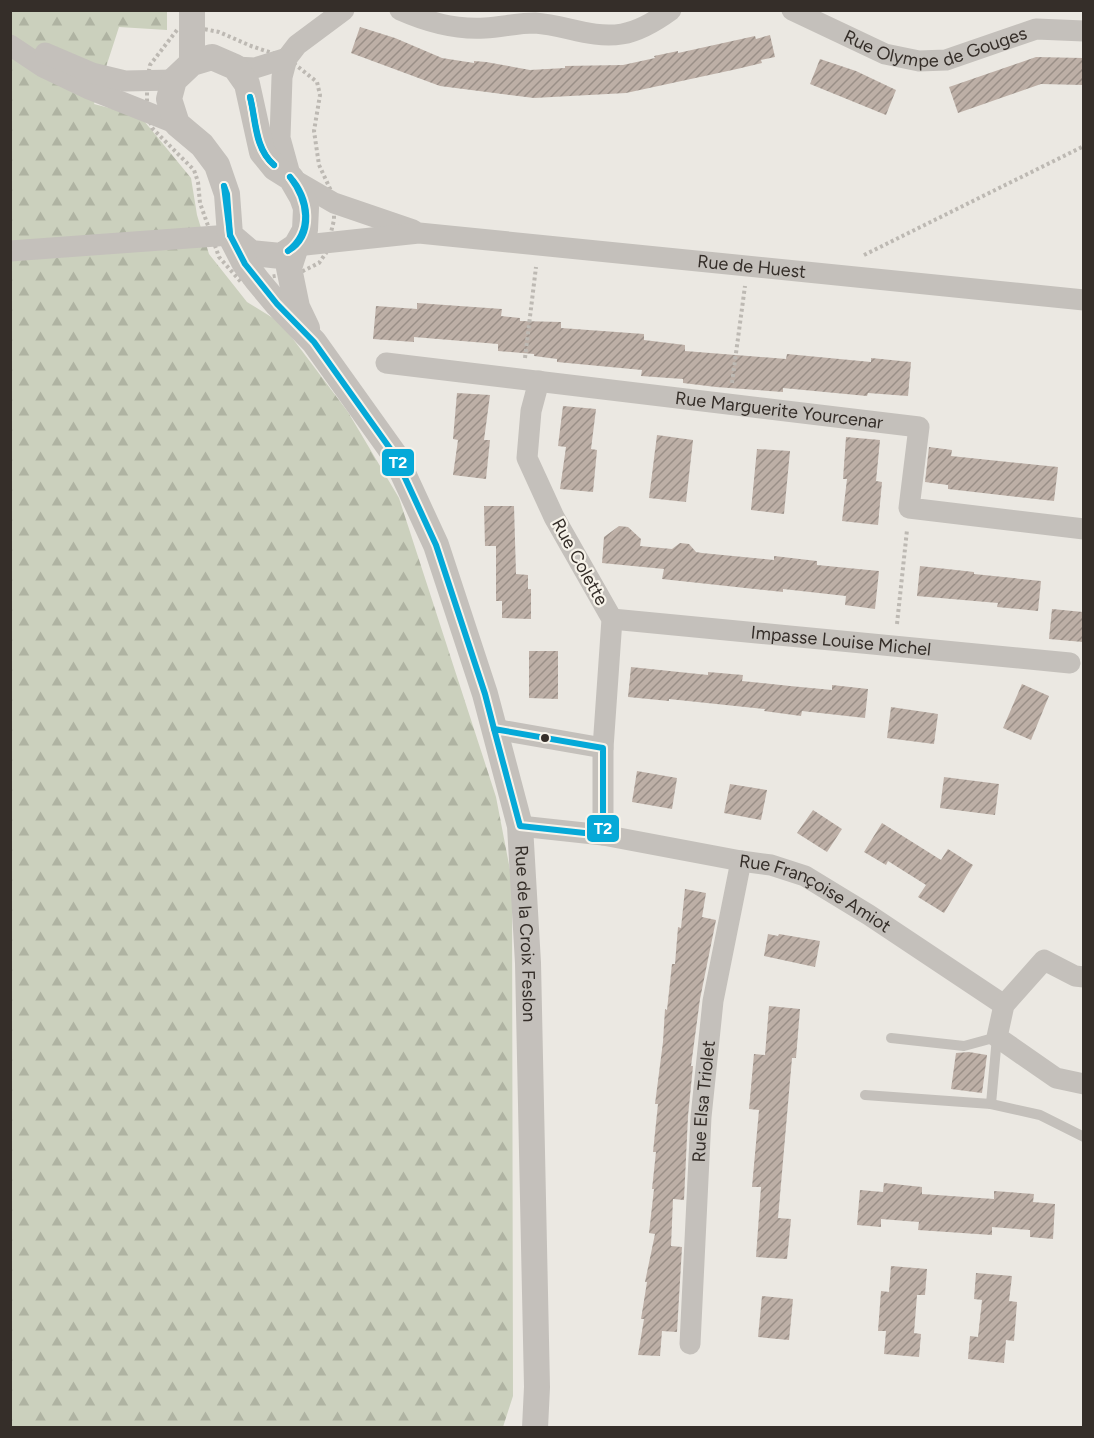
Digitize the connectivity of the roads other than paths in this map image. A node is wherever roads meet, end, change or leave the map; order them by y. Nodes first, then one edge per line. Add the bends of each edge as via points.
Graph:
1 (192, 10) edge
2 (344, 10) edge
3 (400, 10) edge
4 (671, 10) edge
5 (792, 10) edge
6 (1083, 32) edge
7 (10, 38) edge
8 (10, 45) edge
9 (287, 58) junction
10 (235, 67) junction
11 (183, 71) junction
12 (177, 124) junction
13 (291, 178) junction
14 (419, 233) junction
15 (230, 235) junction
16 (296, 246) junction
17 (10, 251) edge
18 (1083, 300) edge
19 (314, 342) junction
20 (386, 363) dead end
21 (531, 380) junction
22 (1083, 529) edge
23 (612, 620) junction
24 (1070, 663) dead end
25 (494, 729) junction
26 (603, 748) junction
27 (520, 826) junction
28 (603, 835) junction
29 (741, 861) junction
30 (1083, 977) edge
31 (1004, 1005) junction
32 (997, 1037) junction
33 (891, 1038) dead end
34 (1083, 1084) edge
35 (865, 1095) dead end
36 (991, 1104) junction
37 (1083, 1137) edge
38 (690, 1344) dead end
39 (535, 1428) edge

1 - 11 street
2 - 9 street via 297,45
3 - 4 street via 457,28 535,23 593,35 622,34 649,26
5 - 6 street, Rue Olympe de Gouges via 885,54 919,61 946,60 1036,29
7 - 11 street via 124,81
8 - 12 street via 43,67 89,89
9 - 10 street via 255,68
9 - 13 street via 282,77 280,138
10 - 11 street via 212,57
10 - 13 street via 247,84 262,152 275,168
11 - 12 street via 169,99
12 - 15 street via 202,145 217,165 227,194
13 - 14 street, Rue de Huest via 334,203
13 - 16 street, Rue de la Croix Feslon via 306,208 305,230
14 - 16 street, Rue de Huest
14 - 18 street, Rue de Huest
15 - 16 street via 251,253 260,255 281,256
15 - 17 street
15 - 19 street, Rue de la Croix Feslon via 257,280
16 - 19 street, Rue de la Croix Feslon via 289,268 297,307
19 - 25 street, Rue de la Croix Feslon via 394,454 436,545
20 - 21 street, Rue Marguerite Yourcenar
21 - 22 street, Rue Marguerite Yourcenar via 919,427 909,507
21 - 23 street, Rue Colette via 527,458 554,517
23 - 24 street, Impasse Louise Michel
23 - 26 street, Rue Colette
25 - 26 street
25 - 27 street, Rue de la Croix Feslon
26 - 28 street, Rue Colette
27 - 28 street, Rue Françoise Amiot
27 - 39 street, Rue de la Croix Feslon via 529,974
28 - 29 street, Rue Françoise Amiot
29 - 31 street, Rue Françoise Amiot via 805,876
29 - 38 street, Rue Elsa Triolet via 713,1001 701,1117
30 - 31 street via 1044,960
31 - 32 street
32 - 33 lane via 964,1046
32 - 34 street via 1056,1078
32 - 36 lane
35 - 36 lane
36 - 37 lane via 1040,1115

